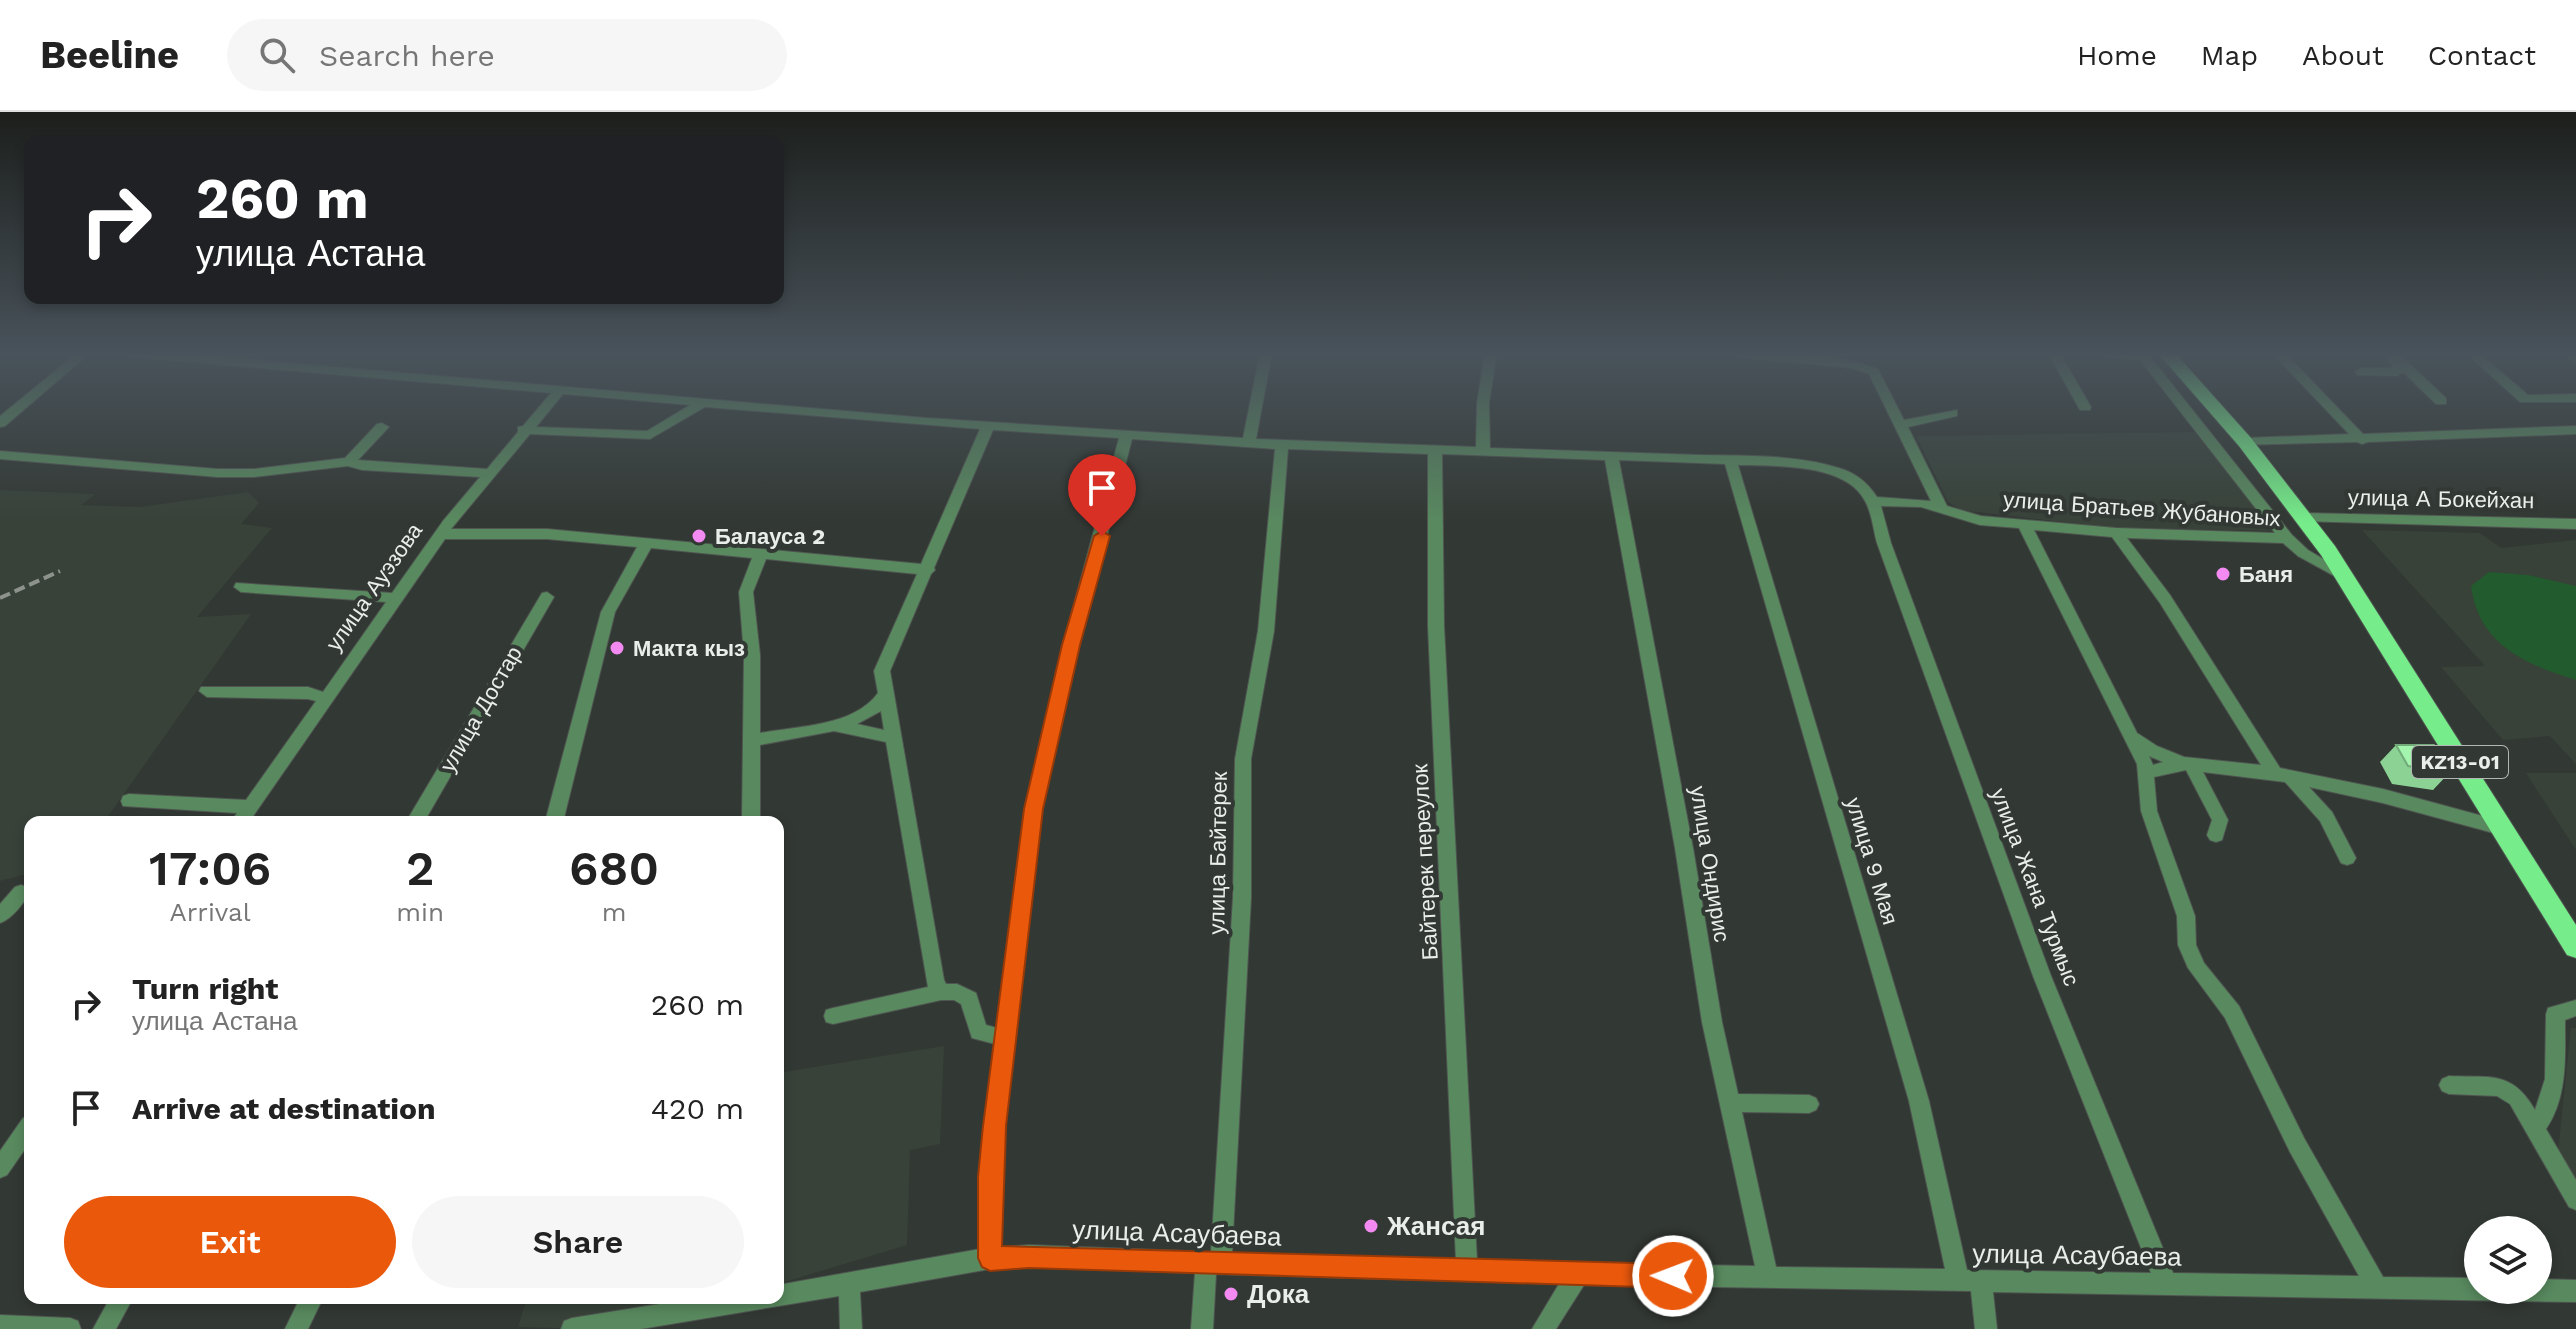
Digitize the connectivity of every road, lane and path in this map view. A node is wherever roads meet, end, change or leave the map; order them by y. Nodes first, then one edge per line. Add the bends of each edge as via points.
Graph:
1 (16, 410) edge
2 (542, 410) edge
3 (692, 410) edge
4 (766, 410) edge
5 (1255, 410) edge
6 (1483, 410) edge
7 (1893, 410) edge
8 (2186, 410) edge
9 (2216, 410) edge
10 (2333, 410) edge
11 (1952, 413) dead end
12 (0, 423) edge
13 (1900, 425) junction
14 (988, 426) junction
15 (382, 427) dead end
16 (523, 430) junction
17 (2576, 430) edge
18 (1127, 435) junction
19 (2362, 440) junction
20 (2245, 442) junction
21 (1249, 443) junction
22 (1282, 445) junction
23 (1435, 449) junction
24 (1483, 451) junction
25 (0, 455) edge
26 (1611, 456) junction
27 (1730, 459) junction
28 (349, 462) junction
29 (487, 473) junction
30 (1873, 501) junction
31 (1940, 505) junction
32 (2305, 518) junction
33 (2024, 524) junction
34 (2576, 524) edge
35 (2116, 533) junction
36 (442, 534) junction
37 (2287, 538) junction
38 (646, 544) junction
39 (760, 557) junction
40 (928, 570) junction
41 (2345, 576) junction
42 (241, 587) dead end
43 (547, 597) dead end
44 (396, 598) junction
45 (207, 691) dead end
46 (887, 693) junction
47 (325, 698) junction
48 (832, 725) junction
49 (2132, 736) junction
50 (894, 738) junction
51 (750, 741) junction
52 (2186, 764) junction
53 (2147, 773) junction
54 (2283, 775) junction
55 (129, 801) dead end
56 (245, 814) edge
57 (419, 816) edge
58 (556, 816) edge
59 (751, 816) edge
60 (2501, 828) junction
61 (2216, 835) dead end
62 (2347, 858) dead end
63 (21, 892) dead end
64 (0, 916) edge
65 (2576, 947) edge
66 (941, 992) junction
67 (2576, 1008) edge
68 (833, 1016) dead end
69 (1005, 1038) junction
70 (2449, 1085) dead end
71 (1729, 1103) junction
72 (1809, 1104) dead end
73 (2535, 1127) junction
74 (24, 1134) edge
75 (0, 1168) edge
76 (2576, 1200) edge
77 (990, 1258) junction
78 (1213, 1264) junction
79 (1467, 1272) junction
80 (1578, 1274) junction
81 (1768, 1278) junction
82 (1970, 1280) junction
83 (849, 1282) junction
84 (2167, 1285) junction
85 (2378, 1289) junction
86 (2576, 1291) edge
87 (784, 1295) edge
88 (119, 1304) edge
89 (309, 1304) edge
90 (730, 1304) edge
91 (0, 1326) edge
92 (586, 1328) edge
93 (70, 1329) edge
94 (104, 1329) edge
95 (296, 1329) edge
96 (851, 1329) edge
97 (1202, 1329) edge
98 (1543, 1329) edge
99 (1986, 1329) edge

1 - 12 street
2 - 16 street, улица Ауэзова
3 - 16 street via 650,435
4 - 14 street
5 - 21 street
6 - 24 street
7 - 13 street
8 - 37 street
9 - 20 highway, KZ13-01
10 - 19 street
11 - 13 street
13 - 31 street
14 - 18 street
14 - 40 street
15 - 28 street
16 - 29 street, улица Ауэзова
17 - 19 street
18 - 21 street
18 - 69 street via 1033,809
19 - 20 street
20 - 32 highway, KZ13-01
21 - 22 street
22 - 23 street
22 - 78 street, улица Байтерек via 1266,631 1243,759 1242,898
23 - 24 street
23 - 79 street, Байтерек переулок via 1436,626
24 - 26 street
25 - 28 street via 218,473
26 - 27 street
26 - 71 street, улица Ондирис
27 - 30 street via 1831,471 1864,488
27 - 82 street, улица 9 Мая
28 - 29 street
29 - 36 street, улица Ауэзова
30 - 31 street, улица Братьев Жубановых
30 - 84 street, улица Жана Турмыс via 2032,949
31 - 33 street, улица Братьев Жубановых via 1980,520
32 - 34 street, улица А Бокейхан
32 - 41 highway, KZ13-01
33 - 35 street, улица Братьев Жубановых
33 - 49 street
35 - 37 street, улица Братьев Жубановых
35 - 54 street
36 - 38 street via 547,534
36 - 44 street, улица Ауэзова
37 - 41 street, улица Братьев Жубановых
38 - 39 street
38 - 58 street via 608,612
39 - 40 street
39 - 51 street via 746,592 752,655
40 - 46 street via 882,671
41 - 60 highway, KZ13-01
42 - 44 street
43 - 57 street, улица Достар
44 - 47 street, улица Ауэзова
45 - 47 street
46 - 48 street via 874,710
46 - 50 street
47 - 56 street, улица Ауэзова
48 - 50 street
48 - 51 street
49 - 52 street
49 - 53 street
50 - 66 street
51 - 59 street
52 - 53 street
52 - 54 street
52 - 61 street via 2220,820
53 - 85 street via 2148,805 2189,926 2187,945 2197,968 2232,1012 2297,1145
54 - 60 street
54 - 62 street via 2326,817
55 - 56 street
60 - 65 highway, KZ13-01
63 - 64 street
66 - 68 street
66 - 69 street via 964,994 979,1032
67 - 73 street via 2555,1014 2555,1079
69 - 77 street via 990,1177
70 - 73 street via 2508,1090
71 - 72 street
71 - 81 street, улица Ондирис
73 - 76 street
74 - 75 street
77 - 78 street, улица Асаубаева
77 - 83 street, улица Асаубаева
78 - 79 street, улица Асаубаева
78 - 97 street, улица Байтерек
79 - 80 street, улица Асаубаева
80 - 81 street, улица Асаубаева
80 - 98 street
81 - 82 street, улица Асаубаева
82 - 84 street, улица Асаубаева
82 - 99 street, улица 9 Мая
83 - 87 street, улица Асаубаева
83 - 96 street
84 - 85 street, улица Асаубаева
85 - 86 street, улица Асаубаева
88 - 94 street
89 - 95 street
90 - 92 street
91 - 93 street

